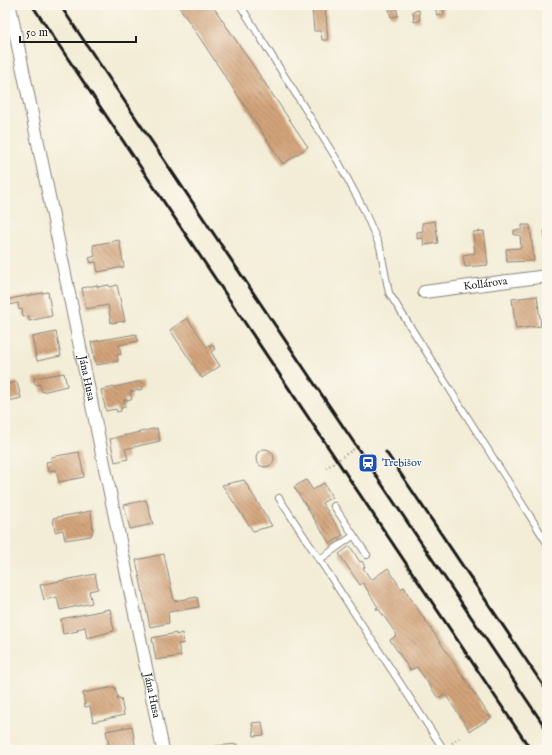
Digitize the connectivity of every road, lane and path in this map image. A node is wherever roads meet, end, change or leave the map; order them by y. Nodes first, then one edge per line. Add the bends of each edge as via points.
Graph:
1 (240, 5) edge
2 (10, 7) dead end
3 (547, 276) edge
4 (424, 292) dead end
5 (357, 447) dead end
6 (326, 468) dead end
7 (279, 498) dead end
8 (334, 506) dead end
9 (353, 536) junction
10 (547, 543) edge
11 (366, 555) dead end
12 (319, 560) junction
13 (163, 750) edge
14 (444, 750) edge

1 - 10 lane via 339,163 363,208 380,247 389,293
2 - 13 street, Jána Husa
3 - 4 street, Kollárova
5 - 6 path
7 - 12 lane
8 - 9 lane
9 - 11 lane
9 - 12 lane
12 - 14 lane

